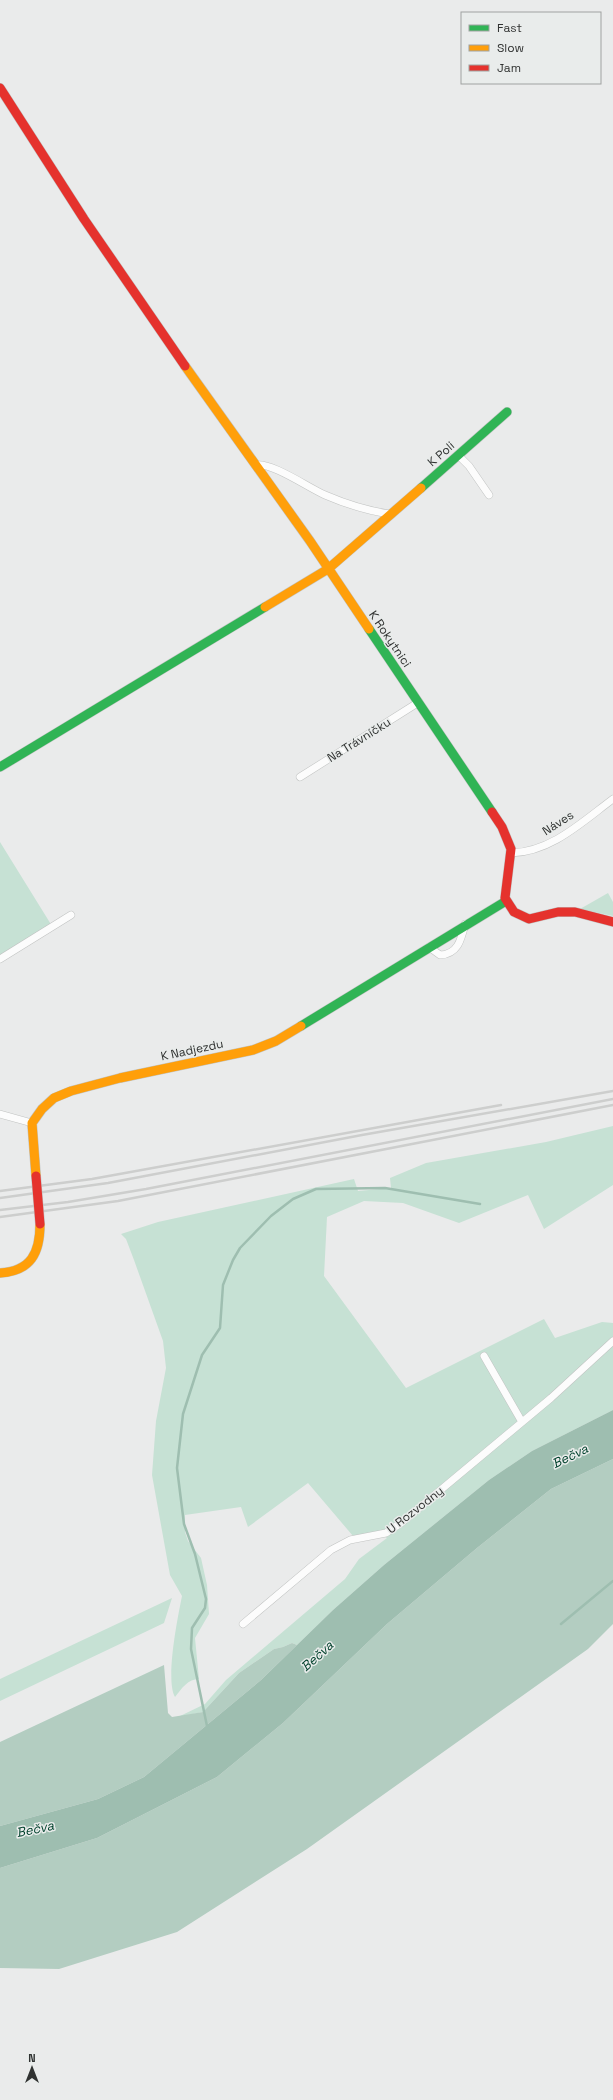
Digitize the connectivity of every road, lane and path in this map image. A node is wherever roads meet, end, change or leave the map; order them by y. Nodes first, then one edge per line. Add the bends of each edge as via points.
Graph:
1 (0, 88) edge
2 (507, 412) dead end
3 (458, 455) junction
4 (255, 465) junction
5 (489, 495) dead end
6 (390, 514) junction
7 (328, 569) junction
8 (418, 702) junction
9 (0, 767) edge
10 (300, 777) dead end
11 (613, 799) edge
12 (510, 854) junction
13 (506, 900) junction
14 (71, 915) dead end
15 (613, 922) edge
16 (465, 924) junction
17 (429, 947) junction
18 (0, 958) edge
19 (0, 1114) edge
20 (32, 1123) junction
21 (0, 1273) edge
22 (613, 1341) edge
23 (484, 1356) dead end
24 (522, 1422) junction
25 (244, 1624) dead end

1 - 4 street, K Rokytnici via 84,218
2 - 3 street, K Poli
3 - 5 street
3 - 6 street, K Poli
4 - 6 street via 271,466 338,500
4 - 7 street, K Rokytnici
6 - 7 street, K Poli
7 - 8 street, K Rokytnici
7 - 9 street, K Poli
8 - 10 street, Na Trávníčku
8 - 12 street, K Rokytnici via 502,826 508,839
11 - 12 street, Náves via 549,844 535,850
12 - 13 street, K Rokytnici
13 - 15 street via 514,912 529,919 569,912
13 - 16 street, K Nadjezdu
14 - 18 street
16 - 17 street, K Nadjezdu
16 - 17 street via 455,951 449,955 440,956
17 - 20 street, K Nadjezdu via 276,1042 252,1050 128,1076 67,1092 47,1103
19 - 20 street
20 - 21 street, bridge via 40,1244 32,1259 16,1271
22 - 24 street, U Rozvodny
23 - 24 street
24 - 25 street, U Rozvodny via 395,1528 381,1535 350,1540 331,1550

